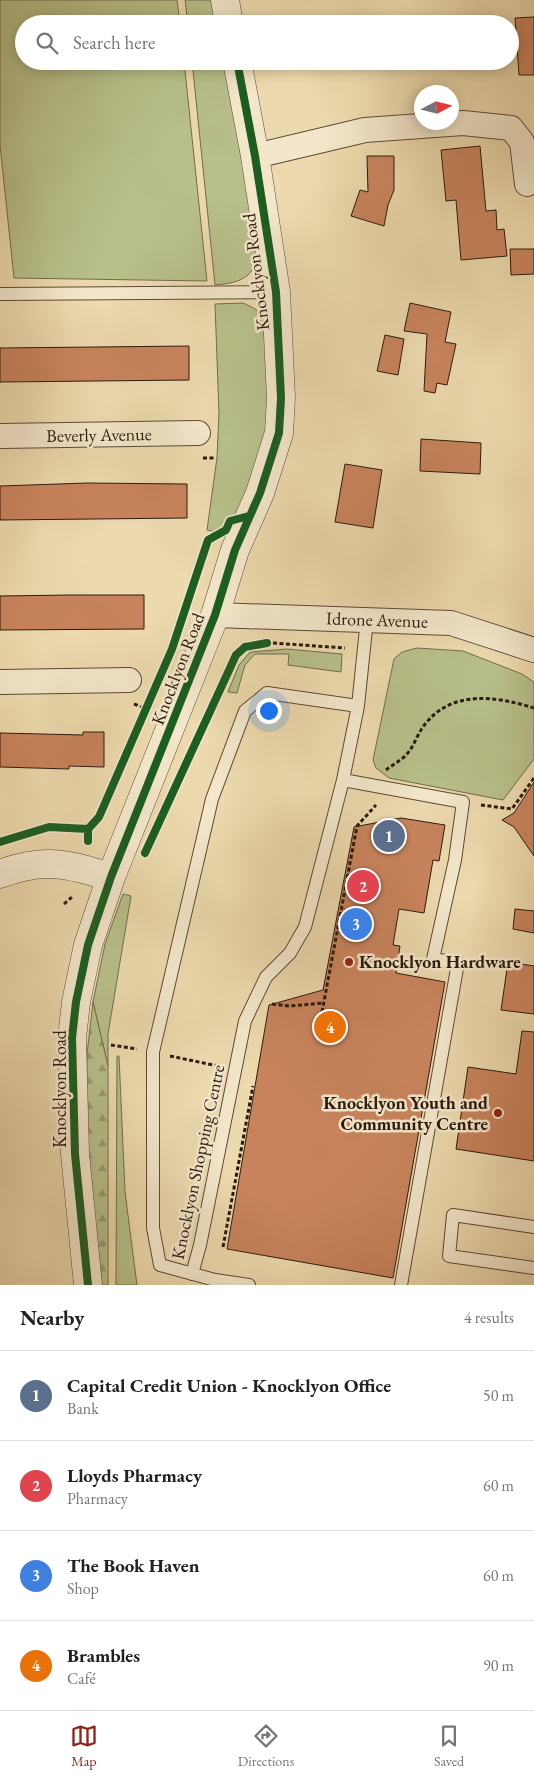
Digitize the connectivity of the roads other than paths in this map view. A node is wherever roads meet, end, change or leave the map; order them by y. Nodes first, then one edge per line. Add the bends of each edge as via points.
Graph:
1 (225, 0) edge
2 (228, 15) edge
3 (239, 70) edge
4 (255, 156) junction
5 (527, 184) dead end
6 (276, 292) junction
7 (0, 294) edge
8 (198, 434) dead end
9 (0, 436) edge
10 (215, 615) junction
11 (367, 619) junction
12 (534, 650) edge
13 (0, 682) edge
14 (129, 692) road end
15 (358, 706) junction
16 (343, 780) junction
17 (0, 874) edge
18 (111, 877) junction
19 (534, 1227) edge
20 (534, 1268) edge
21 (192, 1274) junction
22 (88, 1285) edge
23 (249, 1285) edge
24 (401, 1285) edge

1 - 2 street
3 - 4 street, Knocklyon Road
4 - 5 street via 365,130 464,124 511,128 522,142
4 - 6 street, Knocklyon Road
6 - 7 lane
6 - 10 street, Knocklyon Road via 281,398 279,433 260,493 235,550
8 - 9 street, Beverly Avenue
10 - 11 street, Idrone Avenue
10 - 18 street, Knocklyon Road
11 - 12 street, Idrone Avenue via 451,623
11 - 15 lane, Knocklyon Shopping Centre
13 - 14 street
15 - 16 lane, Knocklyon Shopping Centre
15 - 21 lane, Knocklyon Shopping Centre via 267,693 245,711 212,799 153,1052 153,1228 160,1265
16 - 21 lane, Knocklyon Shopping Centre via 305,927 290,953 266,977 245,1021
16 - 24 lane via 463,802 455,860 434,959 458,963
17 - 18 street via 21,866 48,863
18 - 22 street, Knocklyon Road via 88,945 72,1038 74,1135
19 - 20 lane via 453,1215 449,1256
21 - 23 lane

